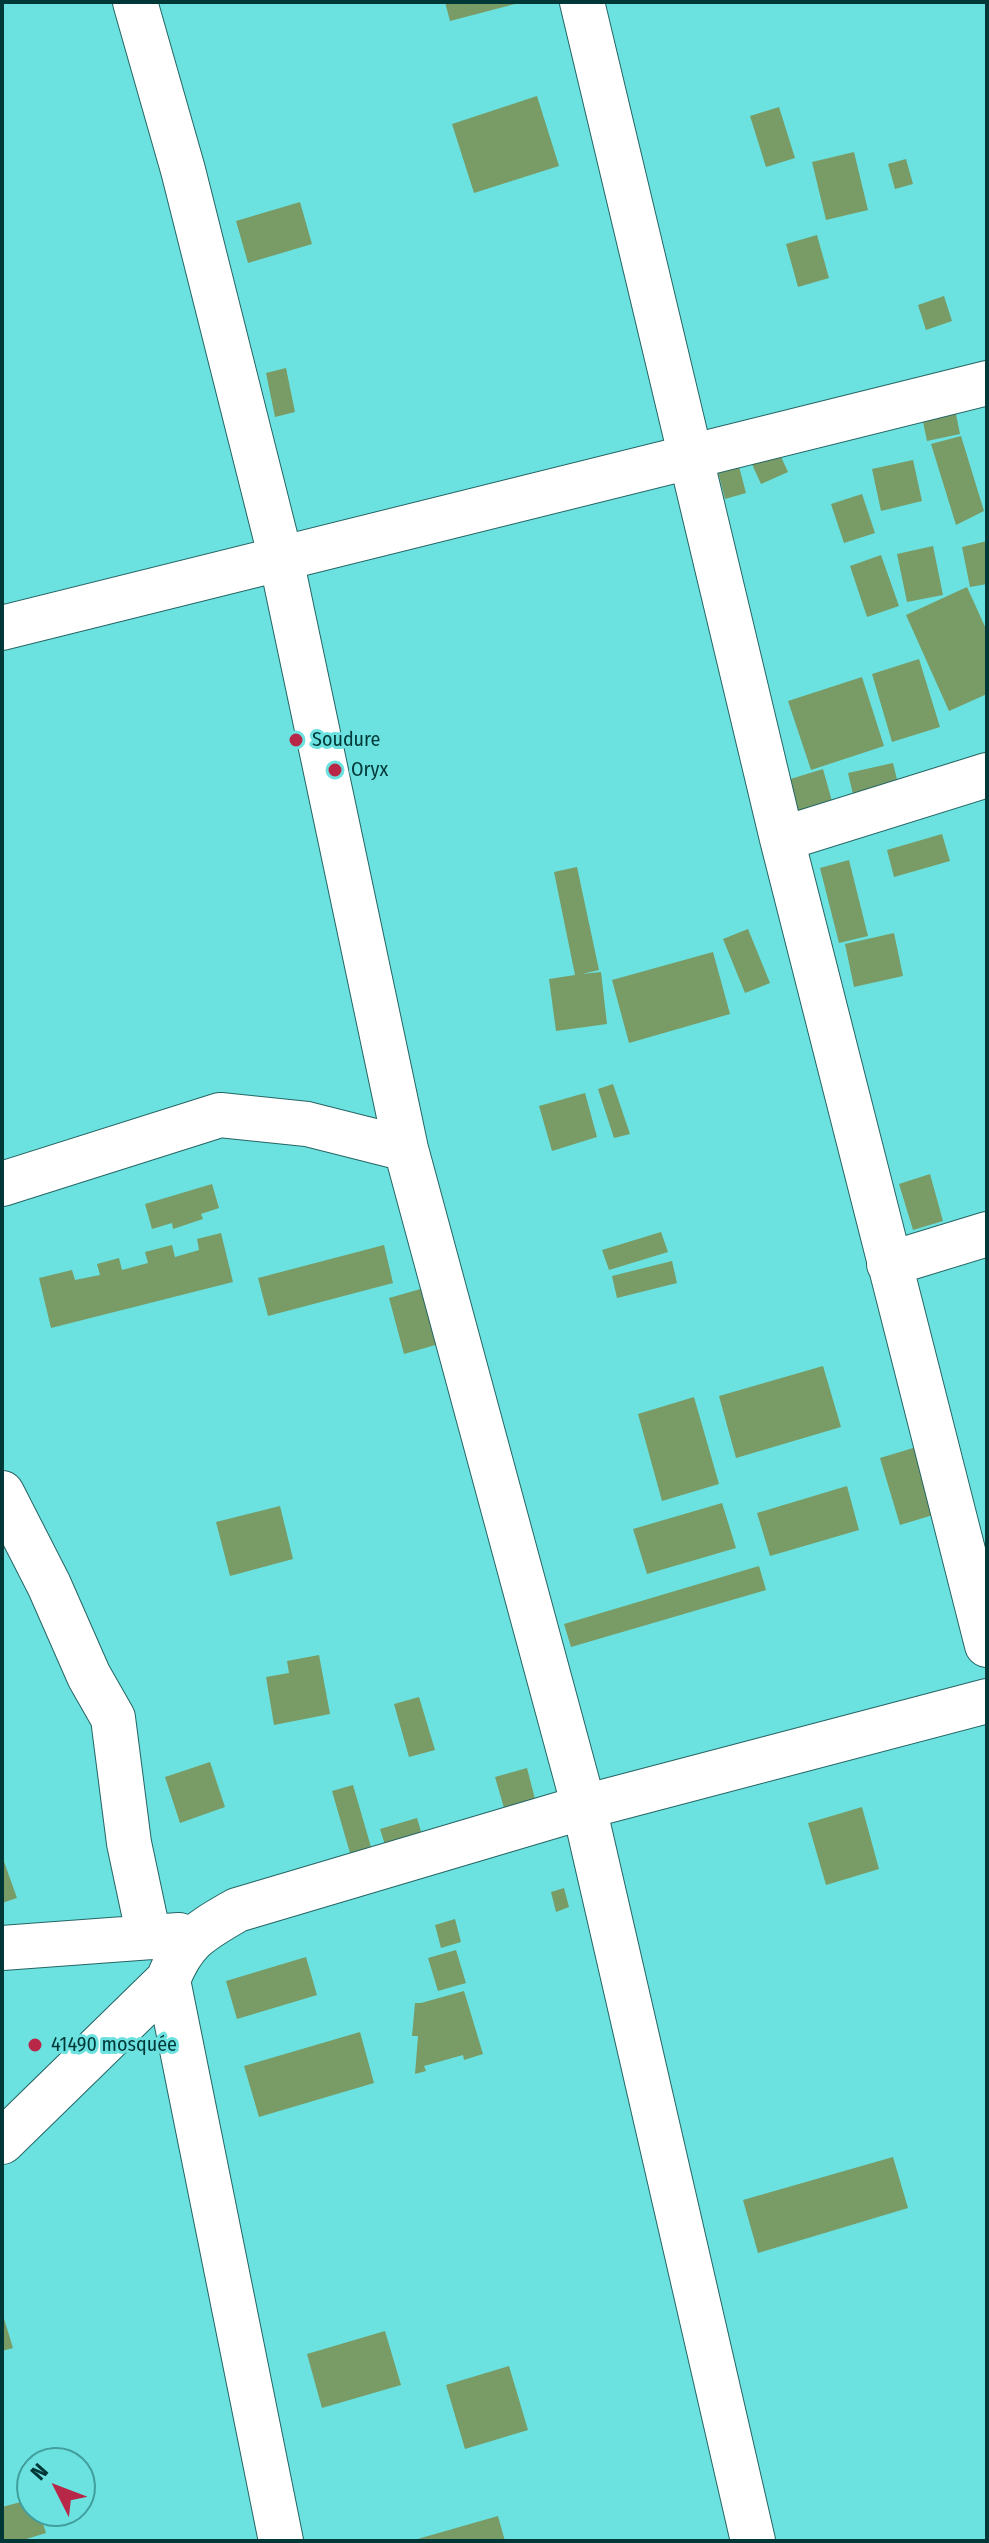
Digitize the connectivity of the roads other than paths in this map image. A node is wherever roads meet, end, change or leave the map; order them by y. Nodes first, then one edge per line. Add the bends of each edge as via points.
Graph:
1 (135, 2) edge
2 (582, 2) edge
3 (987, 383) edge
4 (691, 456) junction
5 (281, 559) junction
6 (2, 628) edge
7 (987, 775) edge
8 (782, 839) junction
9 (406, 1149) junction
10 (2, 1184) edge
11 (987, 1234) edge
12 (889, 1264) junction
13 (2, 1493) edge
14 (987, 1645) edge
15 (987, 1701) edge
16 (584, 1807) junction
17 (198, 1933) junction
18 (149, 1937) junction
19 (2, 1948) edge
20 (168, 1980) junction
21 (2, 2142) edge
22 (281, 2541) edge
23 (753, 2541) edge

1 - 5 street
2 - 4 street
3 - 4 street
4 - 5 street
4 - 8 street
5 - 6 street
5 - 9 street
7 - 8 street
8 - 12 street
9 - 10 street via 307,1124 220,1115
9 - 16 street
11 - 12 street
12 - 14 street
13 - 18 street via 113,1718 129,1843
15 - 16 street
16 - 17 street via 237,1910
16 - 23 street
17 - 18 street
17 - 20 street via 177,1956
18 - 19 street
20 - 21 street
20 - 22 street

